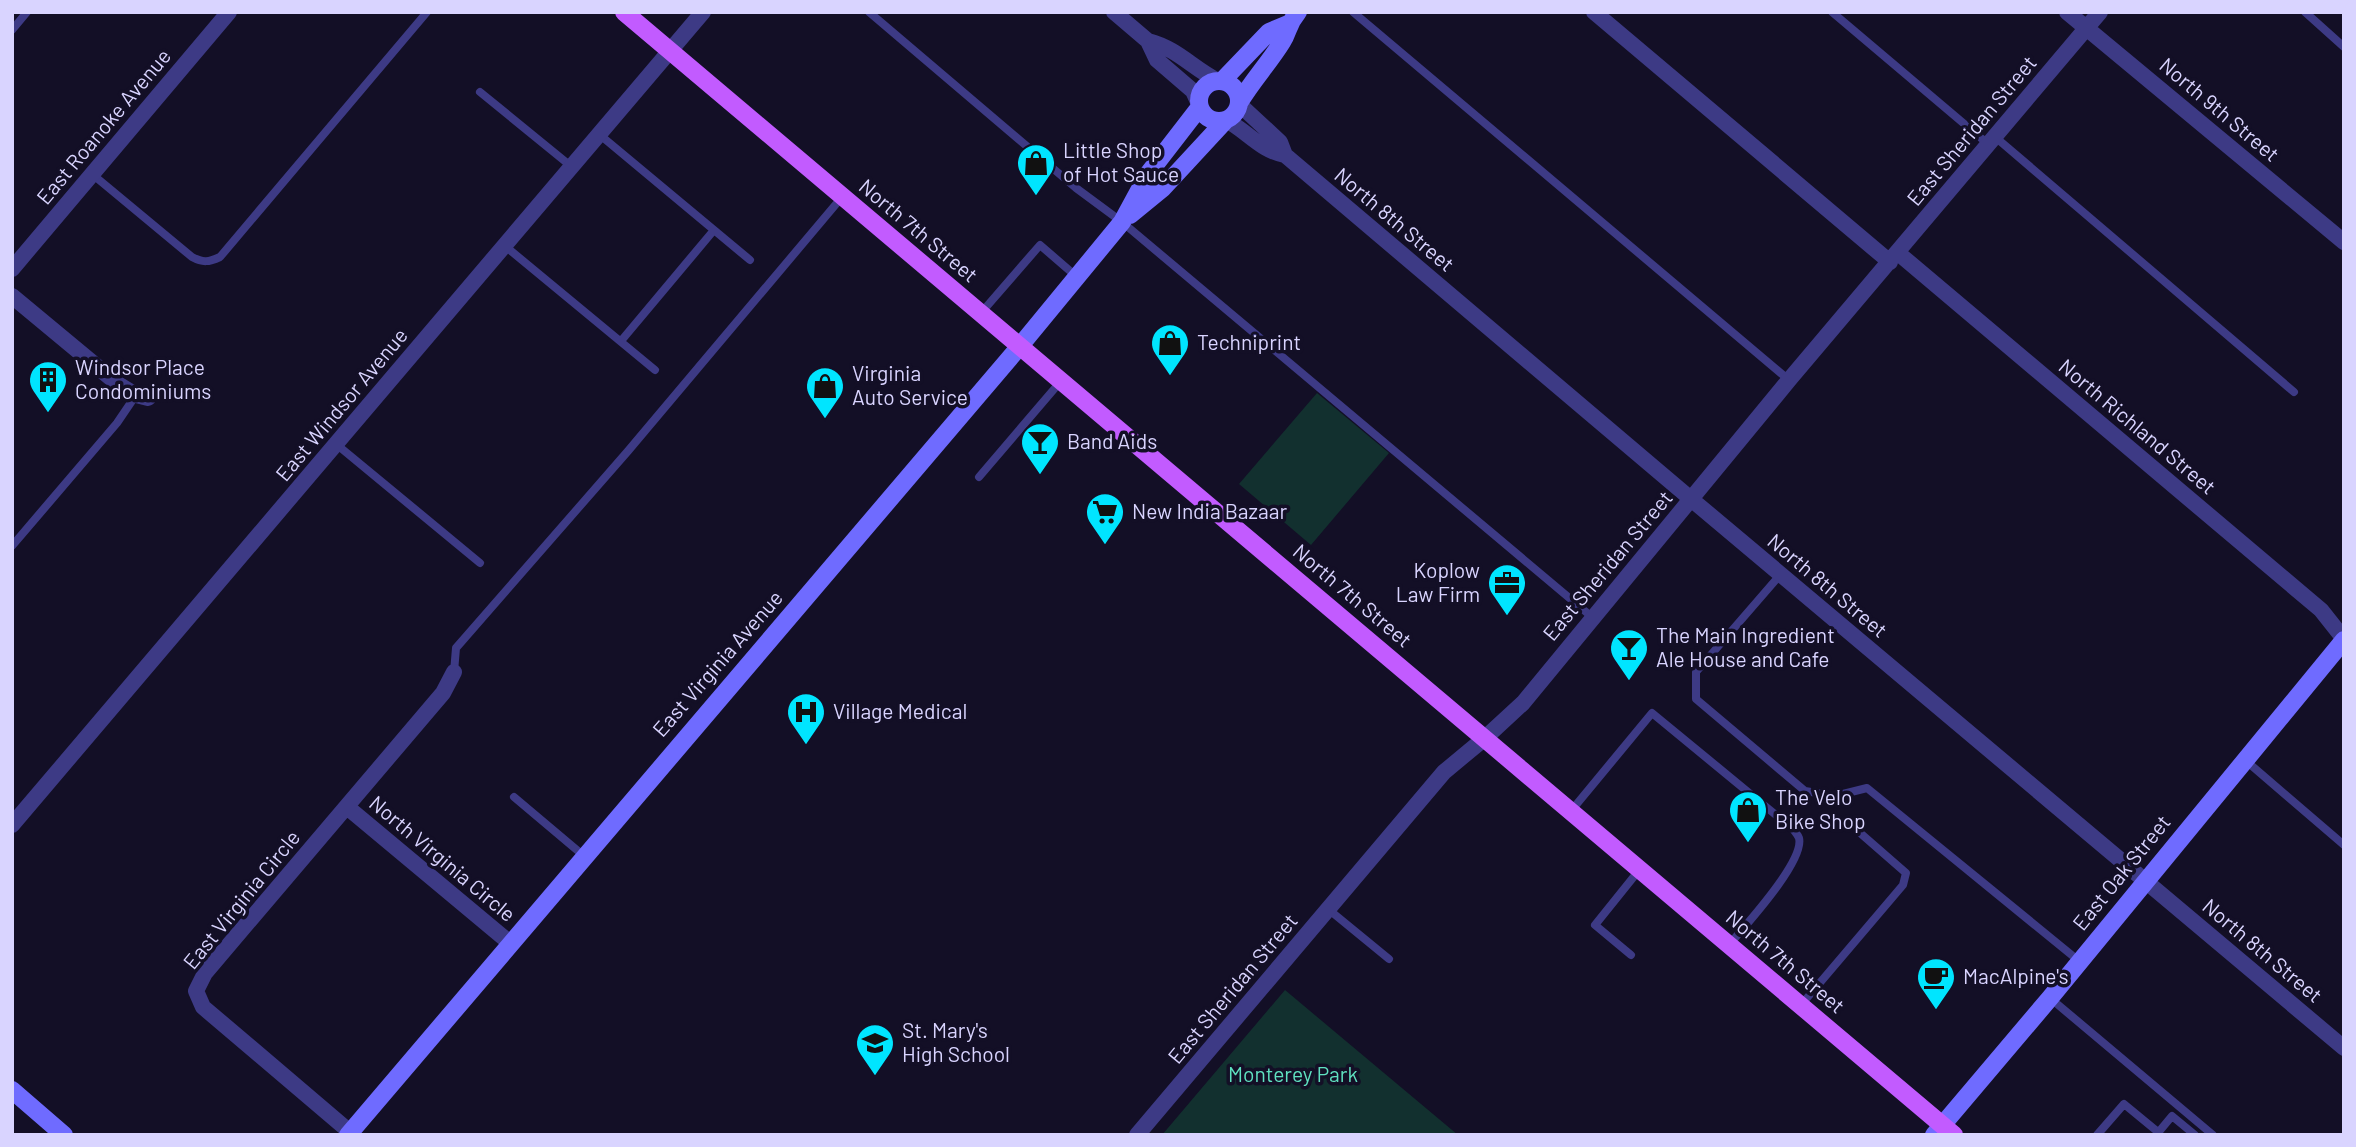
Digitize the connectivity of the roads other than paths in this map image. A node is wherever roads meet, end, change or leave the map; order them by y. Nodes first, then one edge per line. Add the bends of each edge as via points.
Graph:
1 (27, 12) edge
2 (229, 12) edge
3 (427, 12) edge
4 (624, 12) edge
5 (704, 12) edge
6 (869, 12) edge
7 (1114, 12) edge
8 (1353, 12) edge
9 (1594, 12) edge
10 (1832, 12) edge
11 (2067, 12) edge
12 (2100, 12) edge
13 (2305, 12) edge
14 (1293, 18) edge
15 (2087, 27) junction
16 (12, 30) edge
17 (1148, 41) junction
18 (2344, 47) edge
19 (671, 52) junction
20 (1220, 81) junction
21 (480, 93) dead end
22 (1239, 103) junction
23 (1199, 105) junction
24 (1226, 121) junction
25 (600, 135) junction
26 (1991, 140) junction
27 (1285, 155) junction
28 (572, 167) junction
29 (92, 174) junction
30 (842, 197) junction
31 (1122, 222) junction
32 (714, 230) junction
33 (2344, 242) edge
34 (505, 246) junction
35 (1894, 257) junction
36 (750, 260) dead end
37 (12, 268) edge
38 (1077, 276) junction
39 (12, 296) edge
40 (981, 313) junction
41 (621, 341) junction
42 (1020, 346) junction
43 (655, 370) dead end
44 (1789, 380) junction
45 (1061, 381) junction
46 (2294, 391) dead end
47 (142, 397) joint
48 (336, 444) junction
49 (979, 477) dead end
50 (1690, 499) junction
51 (12, 546) edge
52 (480, 562) dead end
53 (1780, 575) junction
54 (1592, 617) junction
55 (2344, 640) edge
56 (454, 672) joint
57 (1485, 738) junction
58 (2245, 760) junction
59 (513, 797) dead end
60 (347, 807) junction
61 (1571, 811) junction
62 (12, 825) edge
63 (1859, 832) dead end
64 (2344, 845) edge
65 (584, 856) junction
66 (1640, 869) junction
67 (2146, 880) junction
68 (1328, 909) junction
69 (510, 943) junction
70 (1730, 945) junction
71 (1631, 954) dead end
72 (1388, 959) dead end
73 (2080, 961) junction
74 (2050, 998) junction
75 (1801, 1004) junction
76 (2344, 1048) edge
77 (12, 1090) edge
78 (2204, 1127) junction
79 (1944, 1131) edge
80 (349, 1133) edge
81 (2157, 1133) edge
82 (64, 1135) edge
83 (1137, 1135) edge
84 (2097, 1135) edge
85 (2196, 1135) edge
86 (2213, 1135) edge

1 - 16 lane
2 - 29 street, East Roanoke Avenue
3 - 29 lane via 220,257 202,262 192,257
4 - 19 main road, North 7th Street
5 - 19 street, East Windsor Avenue
6 - 31 lane
7 - 17 street
8 - 44 lane
9 - 35 street, North Richland Street
10 - 26 lane
11 - 15 street, North 9th Street
12 - 15 street, East Sheridan Street
13 - 18 lane
14 - 20 street via 1269,32
14 - 22 street
15 - 26 street, East Sheridan Street
15 - 33 street, North 9th Street
17 - 20 street via 1168,46
17 - 23 street via 1157,60 1193,91
19 - 25 street, East Windsor Avenue
19 - 30 main road, North 7th Street
20 - 22 street via 1231,84
20 - 23 street via 1202,90
21 - 28 lane
22 - 24 street
22 - 27 street, North 8th Street via 1280,142
23 - 24 street via 1212,121
23 - 31 street, East Virginia Avenue via 1148,174
24 - 27 street, North 8th Street via 1270,152
24 - 31 street, East Virginia Avenue via 1163,188
25 - 28 street, East Windsor Avenue
25 - 32 lane
26 - 35 street, East Sheridan Street
26 - 46 lane
27 - 50 street, North 8th Street
28 - 34 street, East Windsor Avenue
29 - 37 street, East Roanoke Avenue
30 - 40 main road, North 7th Street
30 - 56 lane via 456,648
31 - 38 street, East Virginia Avenue
31 - 54 lane
32 - 36 lane
32 - 41 lane
34 - 41 lane
34 - 48 street, East Windsor Avenue
35 - 44 street, East Sheridan Street
35 - 55 street, North Richland Street via 2321,610
38 - 40 lane via 1040,245
38 - 42 street, East Virginia Avenue
39 - 47 street via 118,384
40 - 42 main road, North 7th Street
41 - 43 lane
42 - 45 main road, North 7th Street
42 - 65 street, East Virginia Avenue
44 - 50 street, East Sheridan Street
45 - 49 lane
45 - 57 main road, North 7th Street
47 - 51 lane
48 - 52 lane
48 - 62 street, East Windsor Avenue
50 - 53 street, North 8th Street
50 - 54 street, East Sheridan Street
53 - 67 street, North 8th Street
53 - 73 lane via 1696,672 1696,699 1805,791 1835,796 1867,788
54 - 57 street, East Sheridan Street via 1523,704
55 - 58 street, East Oak Street
56 - 60 street, East Virginia Circle via 443,693
57 - 61 main road, North 7th Street
57 - 68 street, East Sheridan Street via 1444,772
58 - 64 lane
58 - 67 street, East Oak Street
59 - 65 lane
60 - 69 street, North Virginia Circle
60 - 80 street, East Virginia Circle via 205,973 196,992 203,1007
61 - 66 main road, North 7th Street
61 - 70 lane via 1652,713 1793,829 1799,839 1791,868
63 - 75 lane via 1906,873 1903,885
65 - 69 street, East Virginia Avenue
66 - 70 main road, North 7th Street
66 - 71 lane via 1595,925
67 - 73 street, East Oak Street
67 - 76 street, North 8th Street
68 - 72 lane
68 - 83 street, East Sheridan Street
69 - 80 street, East Virginia Avenue
70 - 75 main road, North 7th Street
73 - 74 street, East Oak Street
74 - 78 lane
74 - 79 street, East Oak Street
75 - 79 main road, North 7th Street
77 - 82 street
78 - 85 lane
78 - 86 lane
81 - 84 lane via 2124,1104
81 - 85 lane via 2172,1116

